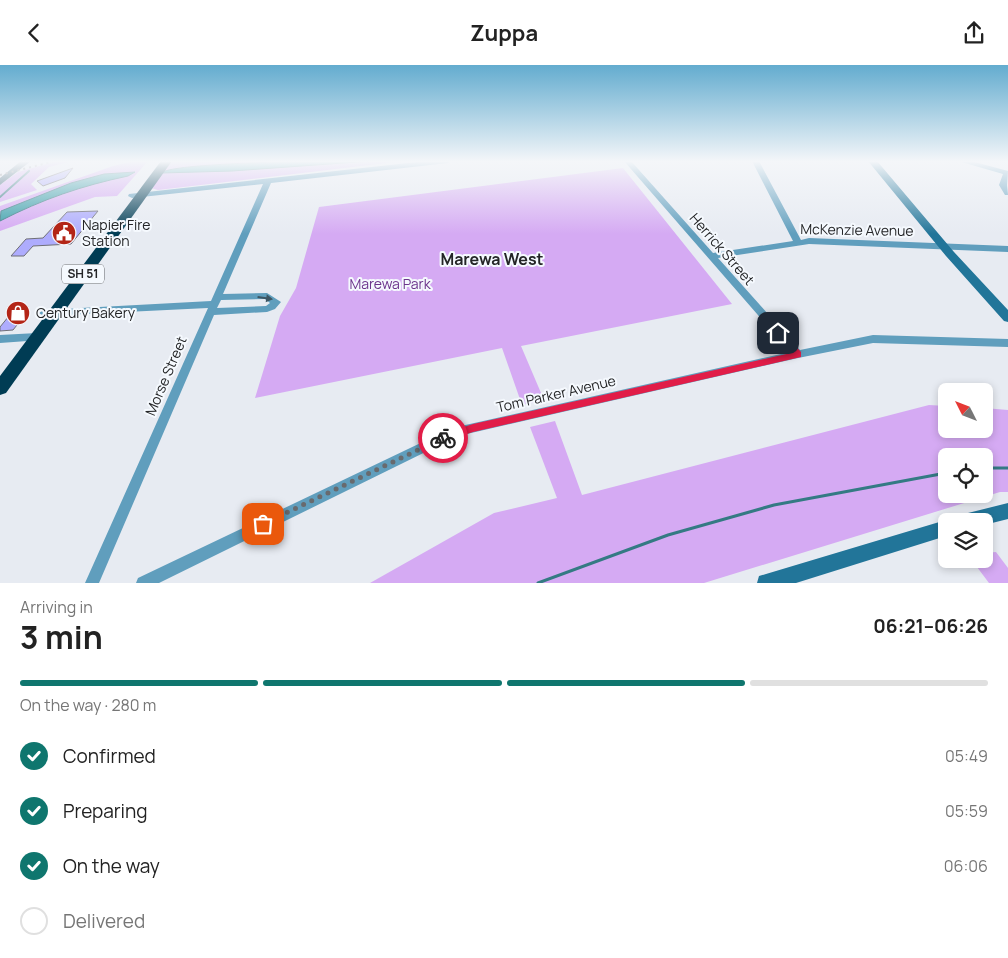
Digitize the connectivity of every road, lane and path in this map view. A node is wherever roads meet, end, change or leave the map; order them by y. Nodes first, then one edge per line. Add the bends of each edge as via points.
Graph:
1 (142, 185) edge
2 (146, 185) edge
3 (231, 185) edge
4 (266, 185) edge
5 (648, 185) edge
6 (768, 185) edge
7 (892, 185) edge
8 (136, 196) junction
9 (798, 241) junction
10 (943, 246) junction
11 (1008, 249) edge
12 (711, 256) junction
13 (214, 304) junction
14 (49, 313) junction
15 (1008, 318) edge
16 (32, 337) junction
17 (0, 339) edge
18 (1007, 343) edge
19 (798, 354) junction
20 (0, 372) edge
21 (0, 388) edge
22 (1008, 511) edge
23 (993, 515) edge
24 (938, 530) edge
25 (92, 583) edge
26 (143, 583) edge
27 (766, 583) edge

1 - 8 highway, SH 51
2 - 8 highway, SH 51
3 - 8 street
4 - 13 street, Morse Street
5 - 12 street, Herrick Street
6 - 9 street
7 - 10 main road
8 - 14 highway, SH 51
9 - 10 street, McKenzie Avenue
9 - 12 street, McKenzie Avenue
10 - 11 street, McKenzie Avenue
10 - 15 main road
12 - 19 street, Herrick Street
13 -> 13 street via 266,296 276,302 266,309
13 - 14 street
13 - 25 street, Morse Street
14 - 16 highway, SH 51
16 - 17 street
16 - 20 highway, SH 51
16 - 21 highway, SH 51
18 - 19 street, Tom Parker Avenue via 873,339
19 - 26 street, Tom Parker Avenue via 456,432
22 - 23 main road
24 - 27 main road

